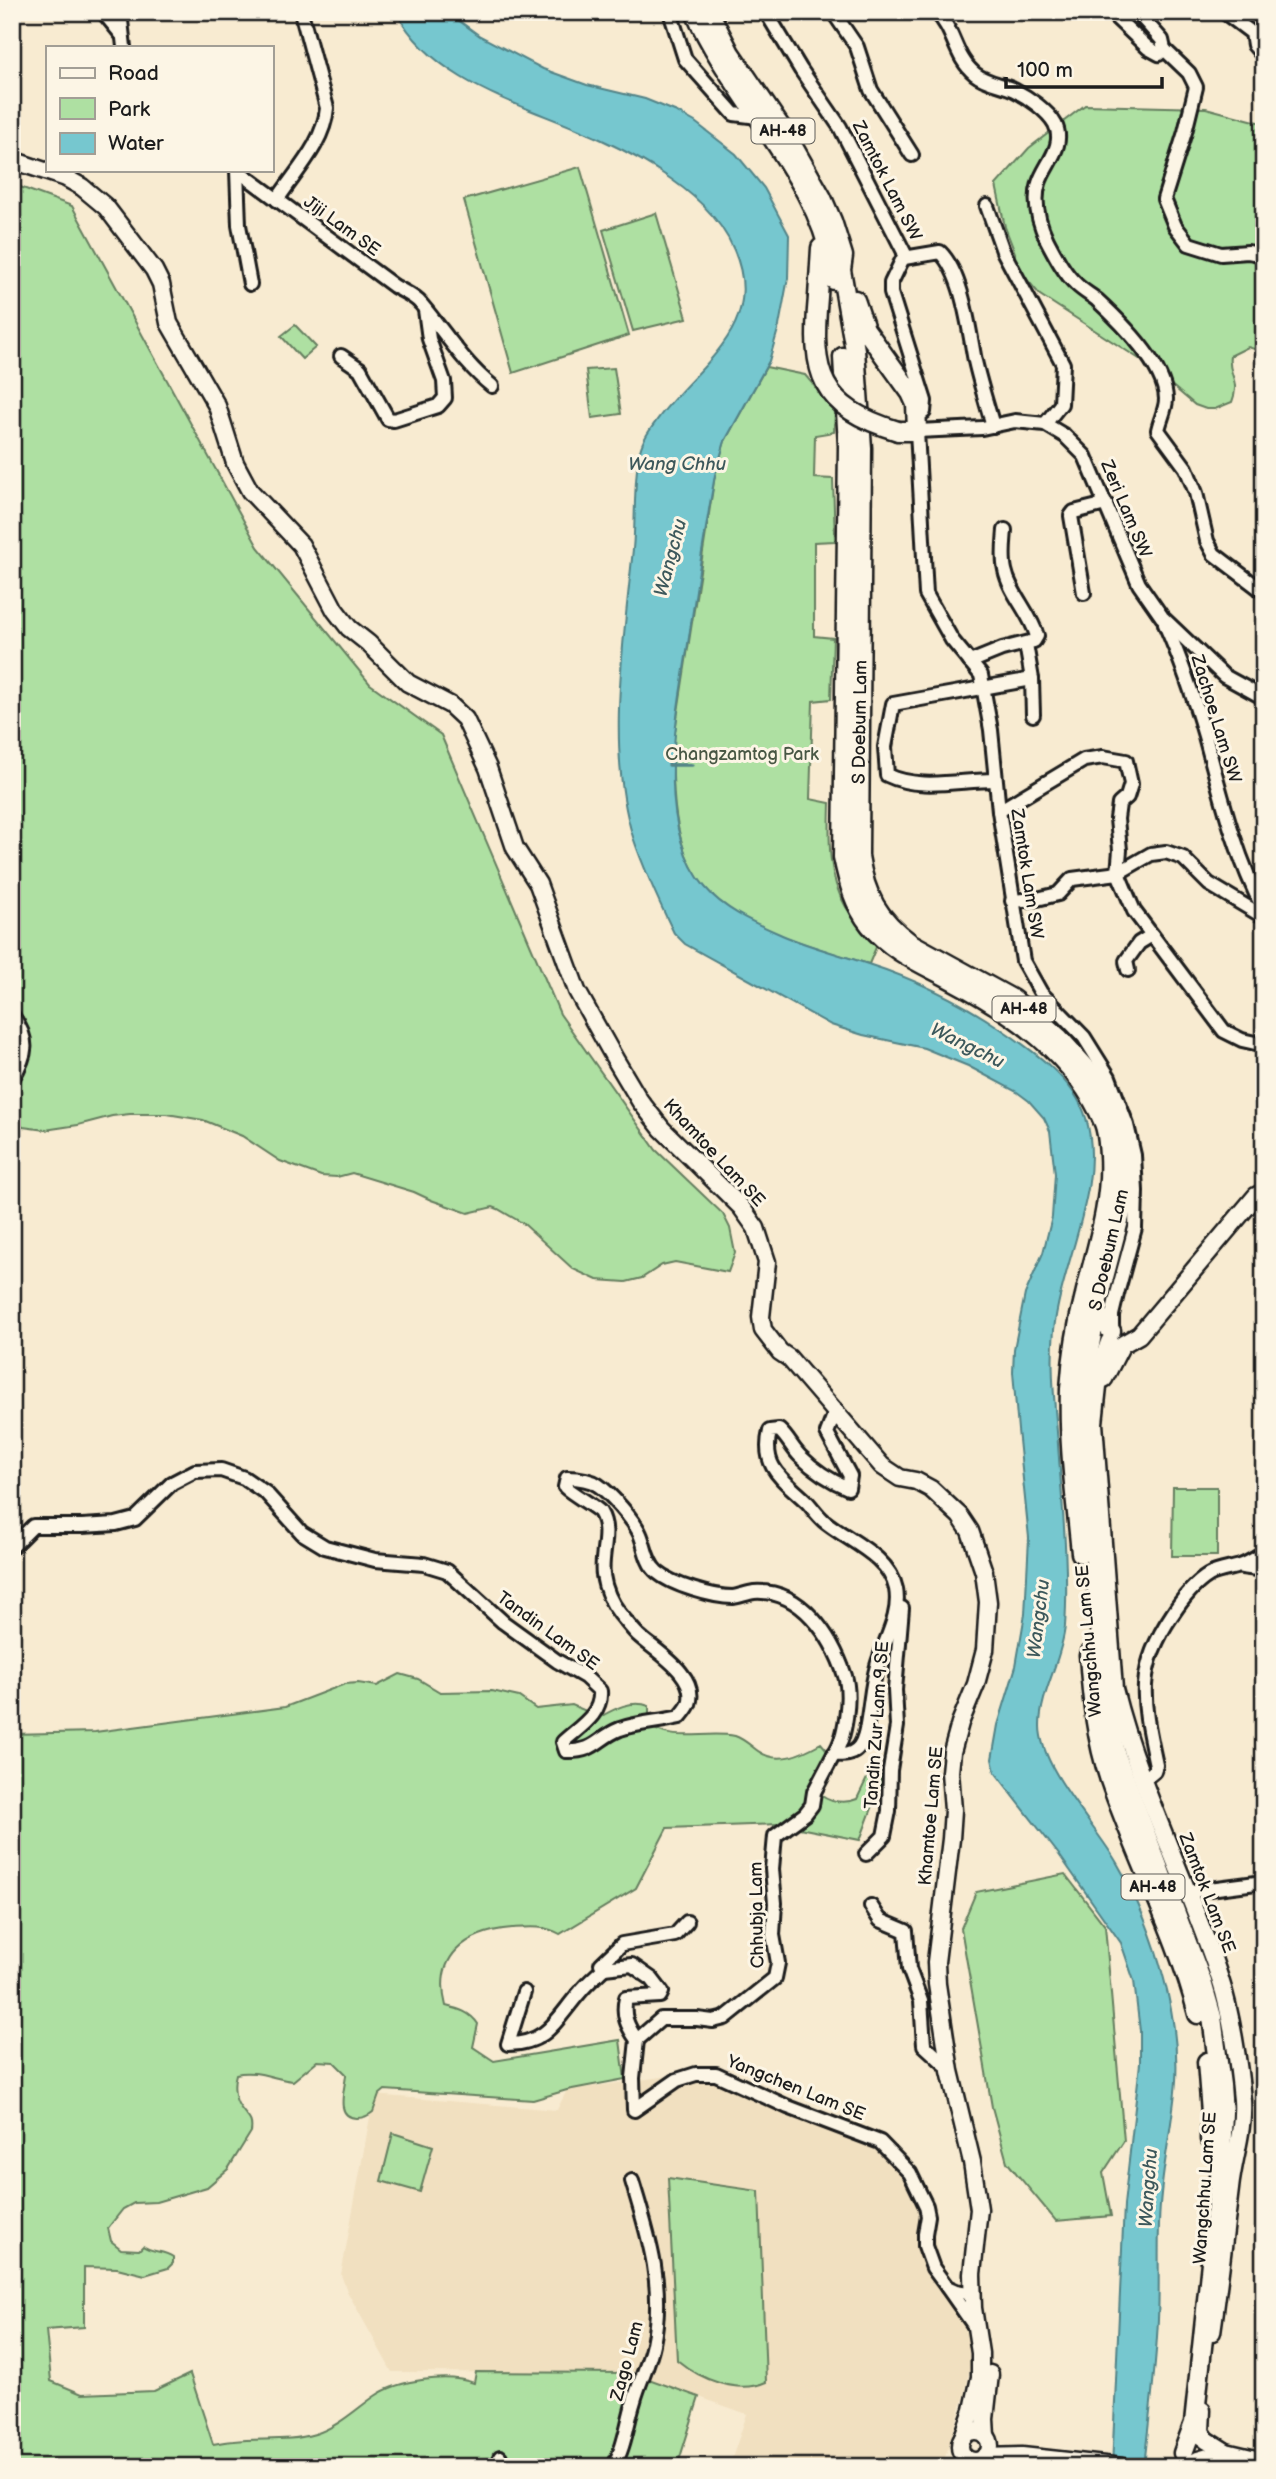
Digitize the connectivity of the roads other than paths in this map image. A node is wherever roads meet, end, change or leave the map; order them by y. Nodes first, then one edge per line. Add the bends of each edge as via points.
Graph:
1 (103, 12) edge
2 (120, 12) edge
3 (301, 12) edge
4 (670, 12) edge
5 (695, 12) edge
6 (709, 12) edge
7 (766, 12) edge
8 (833, 12) edge
9 (936, 12) edge
10 (1110, 12) edge
11 (1137, 12) edge
12 (1224, 12) edge
13 (1259, 12) edge
14 (1264, 22) edge
15 (121, 34) junction
16 (124, 46) edge
17 (1164, 49) junction
18 (1264, 51) edge
19 (758, 117) junction
20 (912, 155) dead end
21 (12, 160) edge
22 (46, 170) edge
23 (51, 172) edge
24 (237, 172) edge
25 (240, 172) edge
26 (277, 200) junction
27 (811, 204) junction
28 (987, 206) dead end
29 (1264, 255) edge
30 (842, 256) junction
31 (904, 258) junction
32 (250, 284) dead end
33 (425, 310) junction
34 (341, 356) dead end
35 (492, 386) dead end
36 (917, 423) junction
37 (1045, 424) junction
38 (993, 426) junction
39 (1106, 504) junction
40 (1005, 530) dead end
41 (1264, 592) edge
42 (1084, 593) dead end
43 (1162, 617) junction
44 (1026, 644) junction
45 (970, 662) junction
46 (1032, 679) junction
47 (984, 688) junction
48 (1264, 698) edge
49 (1033, 715) dead end
50 (995, 780) junction
51 (999, 811) junction
52 (1118, 873) junction
53 (1012, 901) junction
54 (1262, 903) edge
55 (1264, 917) edge
56 (1152, 935) junction
57 (1128, 970) dead end
58 (12, 1015) edge
59 (1264, 1045) edge
60 (12, 1079) edge
61 (1264, 1192) edge
62 (1103, 1254) junction
63 (1079, 1323) joint
64 (1113, 1337) junction
65 (836, 1410) junction
66 (12, 1547) edge
67 (1264, 1553) edge
68 (1238, 1567) junction
69 (1264, 1570) edge
70 (897, 1591) junction
71 (834, 1754) junction
72 (1142, 1781) junction
73 (866, 1854) dead end
74 (1264, 1882) edge
75 (1186, 1892) junction
76 (871, 1906) dead end
77 (687, 1922) dead end
78 (604, 1968) junction
79 (524, 1992) dead end
80 (637, 2040) junction
81 (949, 2068) junction
82 (632, 2181) dead end
83 (947, 2287) junction
84 (974, 2294) junction
85 (975, 2327) junction
86 (1194, 2423) junction
87 (988, 2439) junction
88 (1207, 2441) junction
89 (962, 2443) junction
90 (1226, 2452) junction
91 (1022, 2456) junction
92 (1264, 2461) edge
93 (978, 2462) edge
94 (1183, 2462) edge
95 (613, 2467) edge
96 (958, 2467) edge
97 (1123, 2467) edge

1 - 15 street
2 - 15 street
3 - 26 street via 326,119
4 - 19 street via 685,60 734,114
5 - 19 highway, S Doebum Lam / AH-48
6 - 30 highway, S Doebum Lam / AH-48 via 730,53 817,188
7 - 31 street, Zamtok Lam SW via 841,127
8 - 20 street via 857,47 870,90
9 - 41 street via 949,29 962,61 977,75 1029,99 1054,122 1058,143 1036,199 1045,237 1075,284 1097,300 1149,356 1165,391 1158,430 1186,468 1207,541 1214,554
10 - 17 street via 1148,48 1159,54
11 - 17 street via 1162,40
12 - 18 street via 1252,33 1254,45
13 - 14 street
15 - 16 street
17 - 29 street via 1189,73 1196,87 1164,199 1175,226 1189,244 1221,254
19 - 27 highway, S Doebum Lam / AH-48
21 - 22 main road, Khamtoe Lam SE
23 - 65 main road, Khamtoe Lam SE via 82,187 114,216 154,270 169,323 217,406 235,463 250,491 301,545 335,610 408,683 444,701 465,719 488,768 515,848 538,884 576,991 640,1101 756,1228 767,1262 762,1331
24 - 32 street via 239,225
25 - 26 street, Jiji Lam SE
26 - 33 street, Jiji Lam SE
27 - 36 highway, bridge via 821,244 815,333 817,363 825,386 871,422 898,431
27 - 62 highway, S Doebum Lam / AH-48 via 834,273 843,353 848,446 843,857 850,889 878,934 902,953 975,991 1027,1026 1084,1086 1106,1127 1110,1181
28 - 37 street via 1003,251 1063,364 1061,404
30 - 36 highway via 865,330 911,393
30 - 62 highway, S Doebum Lam / AH-48 via 862,448 861,872 886,924 910,943 1012,999 1077,1057 1107,1095 1121,1130 1126,1166 1122,1209
31 - 36 street, Zamtok Lam SW via 891,293 925,401
31 - 38 street via 940,252 948,260 967,312
33 - 34 street via 429,339 444,381 445,398 438,406 388,419 360,369
33 - 35 street, Jiji Lam SE via 474,372
36 - 38 street
36 - 45 street, Zamtok Lam SW via 926,594
37 - 38 street via 1015,421
37 - 39 street, Zeri Lam SW via 1085,456
39 - 42 street via 1071,516
39 - 43 street, Zeri Lam SW via 1139,584
40 - 44 street via 1007,579 1037,636
43 - 48 street, Zeri Lam SW via 1224,676
43 - 54 street, Zachoe Lam SW via 1180,657 1225,812
44 - 45 street
44 - 46 street
45 - 47 street, Zamtok Lam SW via 981,675
46 - 47 street
46 - 49 street
47 - 50 street, Zamtok Lam SW
47 - 50 street via 893,704 885,747 887,775 903,783
50 - 51 street, Zamtok Lam SW
51 - 52 street via 1084,760 1126,761 1130,784 1127,797 1119,804
51 - 53 street, Zamtok Lam SW
52 - 53 street via 1072,879 1058,894
52 - 55 street via 1151,854 1175,854 1209,884
52 - 56 street via 1134,911
53 - 64 street, Zamtok Lam SW via 1023,961 1041,993 1084,1037 1110,1077 1128,1125 1136,1179 1135,1228 1117,1294
56 - 57 street via 1139,943 1126,961
56 - 59 street via 1224,1031
58 - 60 street via 25,1046 24,1060
61 - 64 main road, S Doebum Lam via 1145,1326
62 - 63 highway, S Doebum Lam / AH-48
62 - 64 highway, S Doebum Lam / AH-48 via 1095,1311
63 - 94 highway, Wangchhu Lam SE / AH-48 via 1070,1387 1071,1439 1094,1718 1110,1780 1190,1984 1209,2083 1210,2142
64 - 72 main road, Zamtok Lam SE via 1100,1368 1094,1423 1114,1689
64 - 86 highway, Wangchhu Lam SE / AH-48 via 1083,1411 1107,1718 1115,1753 1196,1962 1212,2017 1222,2085 1220,2177
65 - 70 street via 827,1433 850,1476 848,1488 798,1455 779,1430 770,1431 769,1462 824,1521 876,1557 892,1576
65 - 81 main road, Khamtoe Lam SE via 882,1466 931,1489 960,1516 984,1572 988,1602 985,1650 952,1752 951,1839 936,1962
66 - 71 street, Tandin Lam SE via 33,1526 116,1524 135,1519 172,1483 195,1471 221,1470 244,1478 266,1493 302,1533 325,1547 447,1571 503,1622 585,1677 600,1691 601,1703 564,1742 566,1751 581,1752 616,1731 680,1717 689,1704 690,1688 680,1671 619,1613 603,1576 606,1531 599,1510 565,1487 567,1478 579,1478 597,1484 615,1501 640,1532 655,1572 702,1592 732,1597 755,1592 801,1606 838,1654 848,1685 844,1724
67 - 68 street
68 - 69 street
68 - 72 street via 1209,1575 1195,1587 1154,1643 1144,1692 1156,1765
70 - 71 street via 865,1737 856,1751 846,1756
70 - 73 street, Tandin Zur Lam 9 SE via 902,1617 889,1811 884,1836
71 - 80 street, Chhubja Lam via 812,1805 775,1836 772,1936 778,1963 773,1982 725,2018 661,2019
72 - 75 main road, Zamtok Lam SE
74 - 75 street
75 - 88 main road, Zamtok Lam SE via 1220,1981 1242,2102 1240,2145 1230,2186 1202,2409 1201,2431
76 - 81 street via 880,1920 906,1931 924,2045
77 - 78 street via 675,1935 622,1944 601,1964
78 - 79 street via 542,2036 508,2044
78 - 80 street, Yangchen Lam SE via 632,1965 662,1992 660,1996 626,1998 626,2024
80 - 83 street, Yangchen Lam SE via 634,2110 677,2080 708,2073 869,2136 889,2150 910,2173 926,2206 925,2246
81 - 84 main road, Khamtoe Lam SE via 979,2209
82 - 95 street, Zago Lam via 652,2246 659,2300 653,2346
83 - 84 street
83 - 85 street
84 - 85 main road, Khamtoe Lam SE
84 - 87 main road, Khamtoe Lam SE via 988,2338
85 - 89 main road, Khamtoe Lam SE via 980,2378
86 - 88 main road
86 - 94 highway, Wangchhu Lam SE
87 - 89 main road via 975,2431
87 - 91 main road
87 - 93 main road via 989,2450
88 - 90 main road
89 - 93 main road via 969,2459
89 - 96 main road, Khamtoe Lam SE
90 - 92 main road
90 - 94 main road
91 - 93 main road
91 - 97 main road

